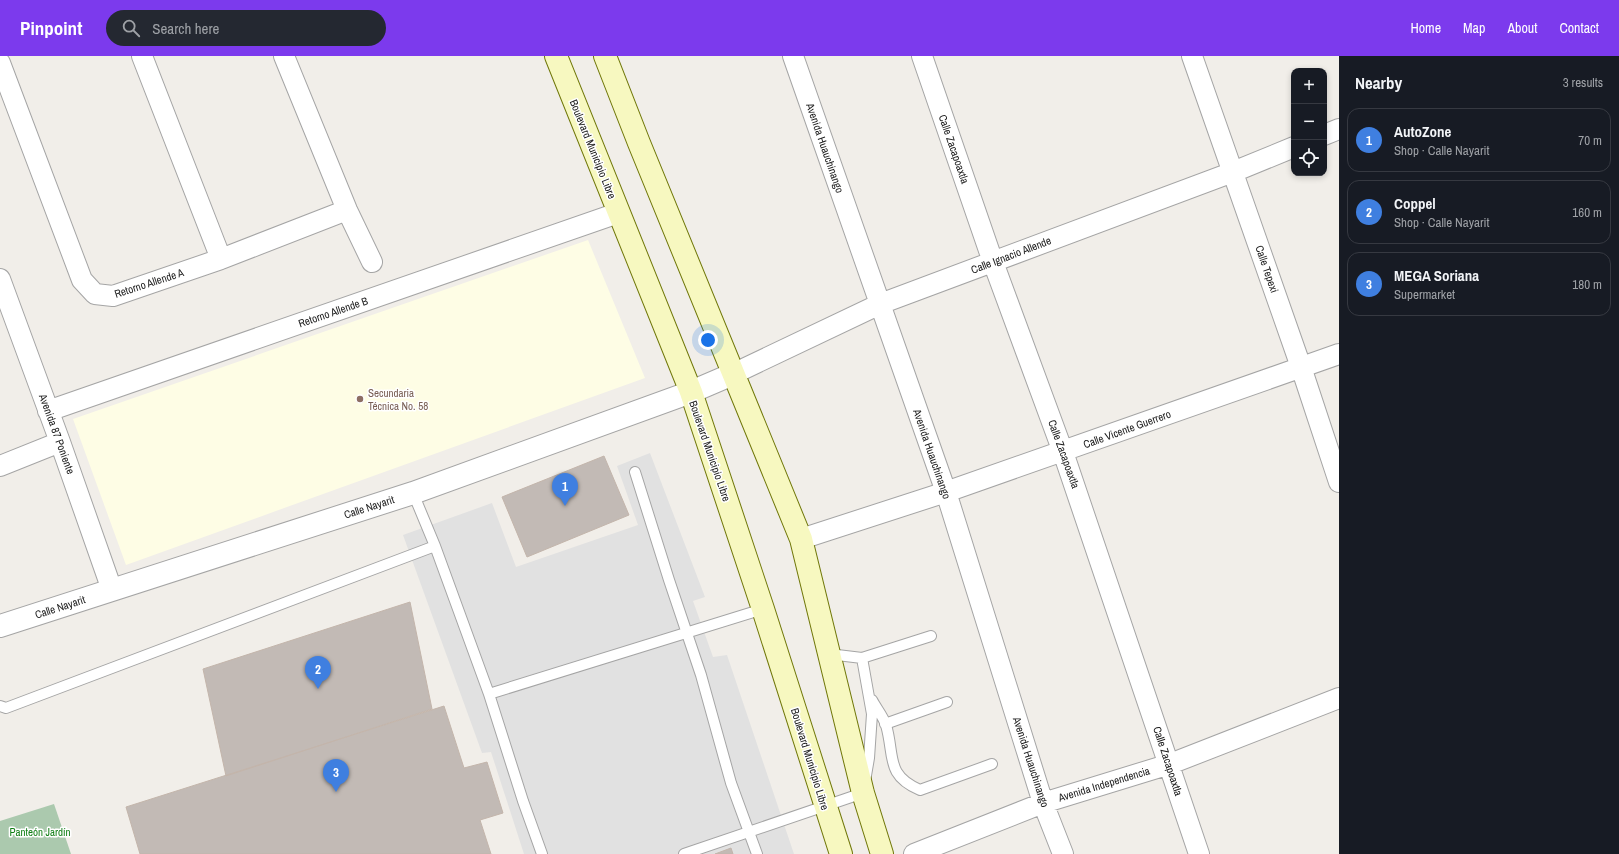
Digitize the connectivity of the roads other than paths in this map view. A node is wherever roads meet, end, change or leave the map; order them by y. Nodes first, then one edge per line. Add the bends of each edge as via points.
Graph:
1 (142, 56) edge
2 (284, 56) edge
3 (556, 56) edge
4 (605, 56) edge
5 (793, 56) edge
6 (922, 56) edge
7 (1192, 56) edge
8 (0, 64) edge
9 (1339, 129) edge
10 (1327, 134) edge
11 (1291, 148) edge
12 (1234, 172) junction
13 (347, 210) junction
14 (618, 213) junction
15 (221, 259) junction
16 (372, 262) dead end
17 (993, 262) junction
18 (0, 279) edge
19 (880, 304) junction
20 (6, 309) edge
21 (1339, 354) edge
22 (1301, 367) junction
23 (733, 374) junction
24 (691, 392) junction
25 (48, 411) junction
26 (60, 442) junction
27 (1063, 452) junction
28 (0, 466) edge
29 (635, 472) dead end
30 (1339, 482) edge
31 (946, 492) junction
32 (413, 493) junction
33 (801, 539) junction
34 (435, 546) junction
35 (112, 590) junction
36 (763, 609) junction
37 (0, 626) edge
38 (687, 634) junction
39 (931, 636) dead end
40 (829, 654) junction
41 (862, 658) junction
42 (868, 693) junction
43 (489, 694) junction
44 (1339, 698) edge
45 (947, 702) dead end
46 (0, 706) edge
47 (885, 724) junction
48 (992, 764) dead end
49 (1170, 764) junction
50 (863, 793) junction
51 (1043, 803) junction
52 (825, 806) junction
53 (749, 831) junction
54 (542, 854) edge
55 (684, 854) edge
56 (757, 854) edge
57 (841, 854) edge
58 (882, 854) edge
59 (914, 854) edge
60 (1063, 854) edge
61 (1199, 854) edge

1 - 15 street
2 - 13 street
3 - 14 main road, Boulevard Municipio Libre
4 - 23 main road
5 - 19 street, Avenida Huauchinango
6 - 17 street, Calle Zacapoaxtla
7 - 12 street, Calle Tepexi
8 - 15 street, Retorno Allende A via 82,280 95,294 113,296
9 - 10 street
11 - 12 street, Calle Ignacio Allende
12 - 17 street, Calle Ignacio Allende
12 - 22 street, Calle Tepexi
13 - 15 street, Retorno Allende A
13 - 16 street
14 - 24 main road, Boulevard Municipio Libre
14 - 25 street, Retorno Allende B
17 - 19 street, Calle Ignacio Allende
17 - 27 street, Calle Zacapoaxtla
18 - 20 street, Avenida 87 Poniente
19 - 23 street, Calle Ignacio Allende
19 - 31 street, Avenida Huauchinango
20 - 25 street, Avenida 87 Poniente
21 - 22 street, Calle Vicente Guerrero
22 - 27 street, Calle Vicente Guerrero
22 - 30 street, Calle Tepexi
23 - 24 street, Calle Nayarit
23 - 33 main road
24 - 32 street, Calle Nayarit
24 - 36 main road, Boulevard Municipio Libre
25 - 26 street, Avenida 87 Poniente
26 - 28 street
26 - 35 street, Avenida 87 Poniente
27 - 31 street, Calle Vicente Guerrero
27 - 49 street, Calle Zacapoaxtla
29 - 38 lane
31 - 33 street, Calle Vicente Guerrero
31 - 51 street, Avenida Huauchinango
32 - 34 lane
32 - 35 street, Calle Nayarit
33 - 40 main road
34 - 43 lane
34 - 46 lane via 6,708
35 - 37 street, Calle Nayarit
36 - 38 lane
36 - 52 main road, Boulevard Municipio Libre
38 - 43 lane
38 - 53 lane via 702,675 731,783
39 - 41 lane
40 - 41 lane
40 - 50 main road
41 - 42 lane
42 - 47 lane
42 - 50 lane via 872,714
43 - 54 lane
44 - 49 street, Avenida Independencia
45 - 47 lane
47 - 48 lane via 895,772 907,784 920,790
49 - 51 street, Avenida Independencia
49 - 61 street, Calle Zacapoaxtla
50 - 52 lane
50 - 58 main road
51 - 59 street, Avenida Independencia
51 - 60 street, Avenida Huauchinango
52 - 53 lane
52 - 57 main road, Boulevard Municipio Libre
53 - 55 lane
53 - 56 lane

